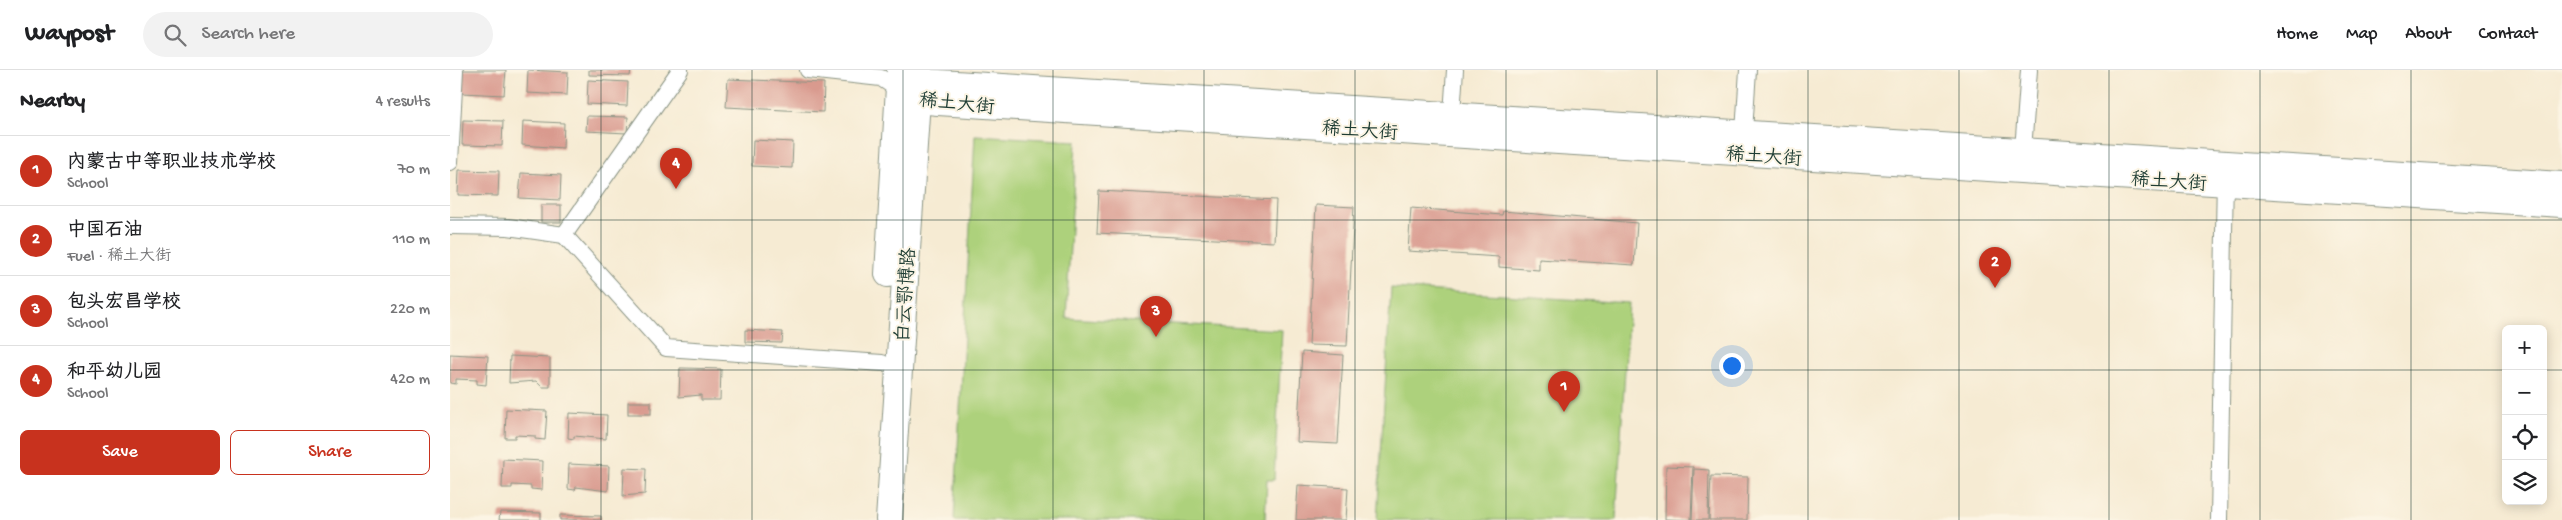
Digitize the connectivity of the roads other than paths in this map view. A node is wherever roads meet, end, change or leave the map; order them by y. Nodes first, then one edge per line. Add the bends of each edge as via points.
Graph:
1 (455, 70) edge
2 (680, 70) edge
3 (808, 70) edge
4 (1455, 70) edge
5 (1748, 70) edge
6 (2029, 70) edge
7 (911, 82) edge
8 (1452, 114) junction
9 (1744, 132) junction
10 (2023, 150) junction
11 (450, 162) edge
12 (2225, 173) junction
13 (2562, 184) edge
14 (2562, 205) edge
15 (450, 226) edge
16 (564, 235) junction
17 (882, 363) junction
18 (873, 520) edge
19 (889, 520) edge
20 (2219, 520) edge

1 - 11 street
2 - 16 street
3 - 7 street
4 - 8 street
5 - 9 street
6 - 10 street
7 - 8 main road, 稀土大街
7 - 12 main road, 稀土大街
7 - 17 main road, 白云鄂博路
7 - 19 main road, 白云鄂博路
8 - 9 main road, 稀土大街
9 - 10 main road, 稀土大街
10 - 12 main road, 稀土大街
12 - 13 main road, 稀土大街
12 - 14 main road, 稀土大街
12 - 20 street
15 - 16 street via 508,227
16 - 17 street via 666,348
17 - 18 main road, 白云鄂博路

